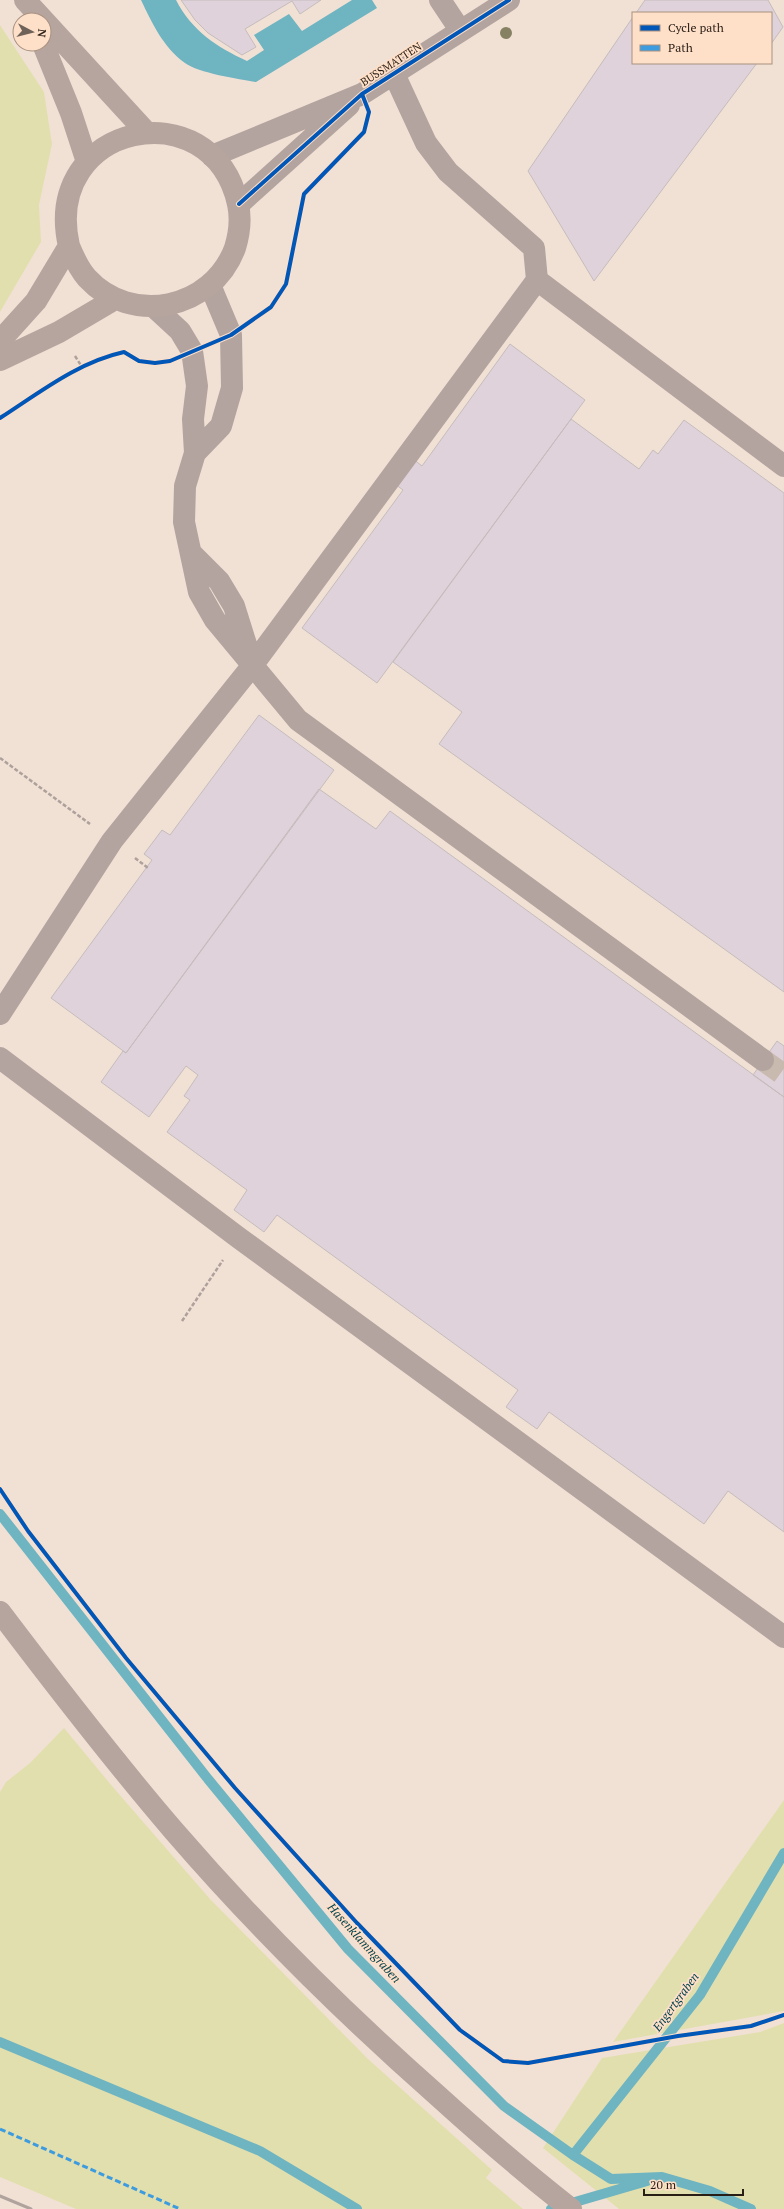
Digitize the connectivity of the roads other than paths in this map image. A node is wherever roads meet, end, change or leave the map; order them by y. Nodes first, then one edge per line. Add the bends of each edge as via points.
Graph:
1 (25, 0) edge
2 (440, 0) edge
3 (509, 0) edge
4 (30, 12) edge
5 (460, 30) junction
6 (46, 52) edge
7 (394, 74) junction
8 (362, 94) junction
9 (147, 133) junction
10 (212, 156) junction
11 (87, 162) junction
12 (238, 204) junction
13 (69, 246) junction
14 (537, 280) junction
15 (210, 285) junction
16 (115, 299) junction
17 (154, 307) junction
18 (0, 341) edge
19 (0, 360) edge
20 (195, 453) junction
21 (784, 466) edge
22 (252, 666) junction
23 (0, 1014) edge
24 (0, 1058) edge
25 (763, 1060) tunnel mouth
26 (0, 1612) edge
27 (784, 1637) edge
28 (572, 2209) edge

1 - 4 main road
1 - 9 main road
2 - 5 street
3 - 5 street, BUSSMATTEN
5 - 7 street, BUSSMATTEN
6 - 11 main road via 71,112
7 - 8 street, BUSSMATTEN
7 - 14 street via 426,143 448,172 534,248
8 - 10 street, BUSSMATTEN
8 - 12 street, BUSSMATTEN
9 - 10 main road via 175,135 188,140
9 - 11 main road via 134,134 108,144
10 - 12 main road via 233,186
11 - 13 main road via 69,193 66,229
12 - 15 main road via 238,240 232,257
13 - 16 main road via 76,263 87,277 100,290
13 - 18 main road via 36,301
14 - 21 street
14 - 22 street
15 - 17 main road via 184,301
15 - 20 street via 232,335 232,388 221,426
16 - 17 main road via 134,305
16 - 19 main road via 59,332
17 - 20 street via 180,331 192,351 197,386 193,419
20 - 22 street via 185,486 184,522 192,554 219,581 234,606
22 - 23 street via 112,841
22 - 25 street via 298,720
24 - 27 street via 240,1238
26 - 28 main road via 79,1716 174,1831 327,1994 514,2163

